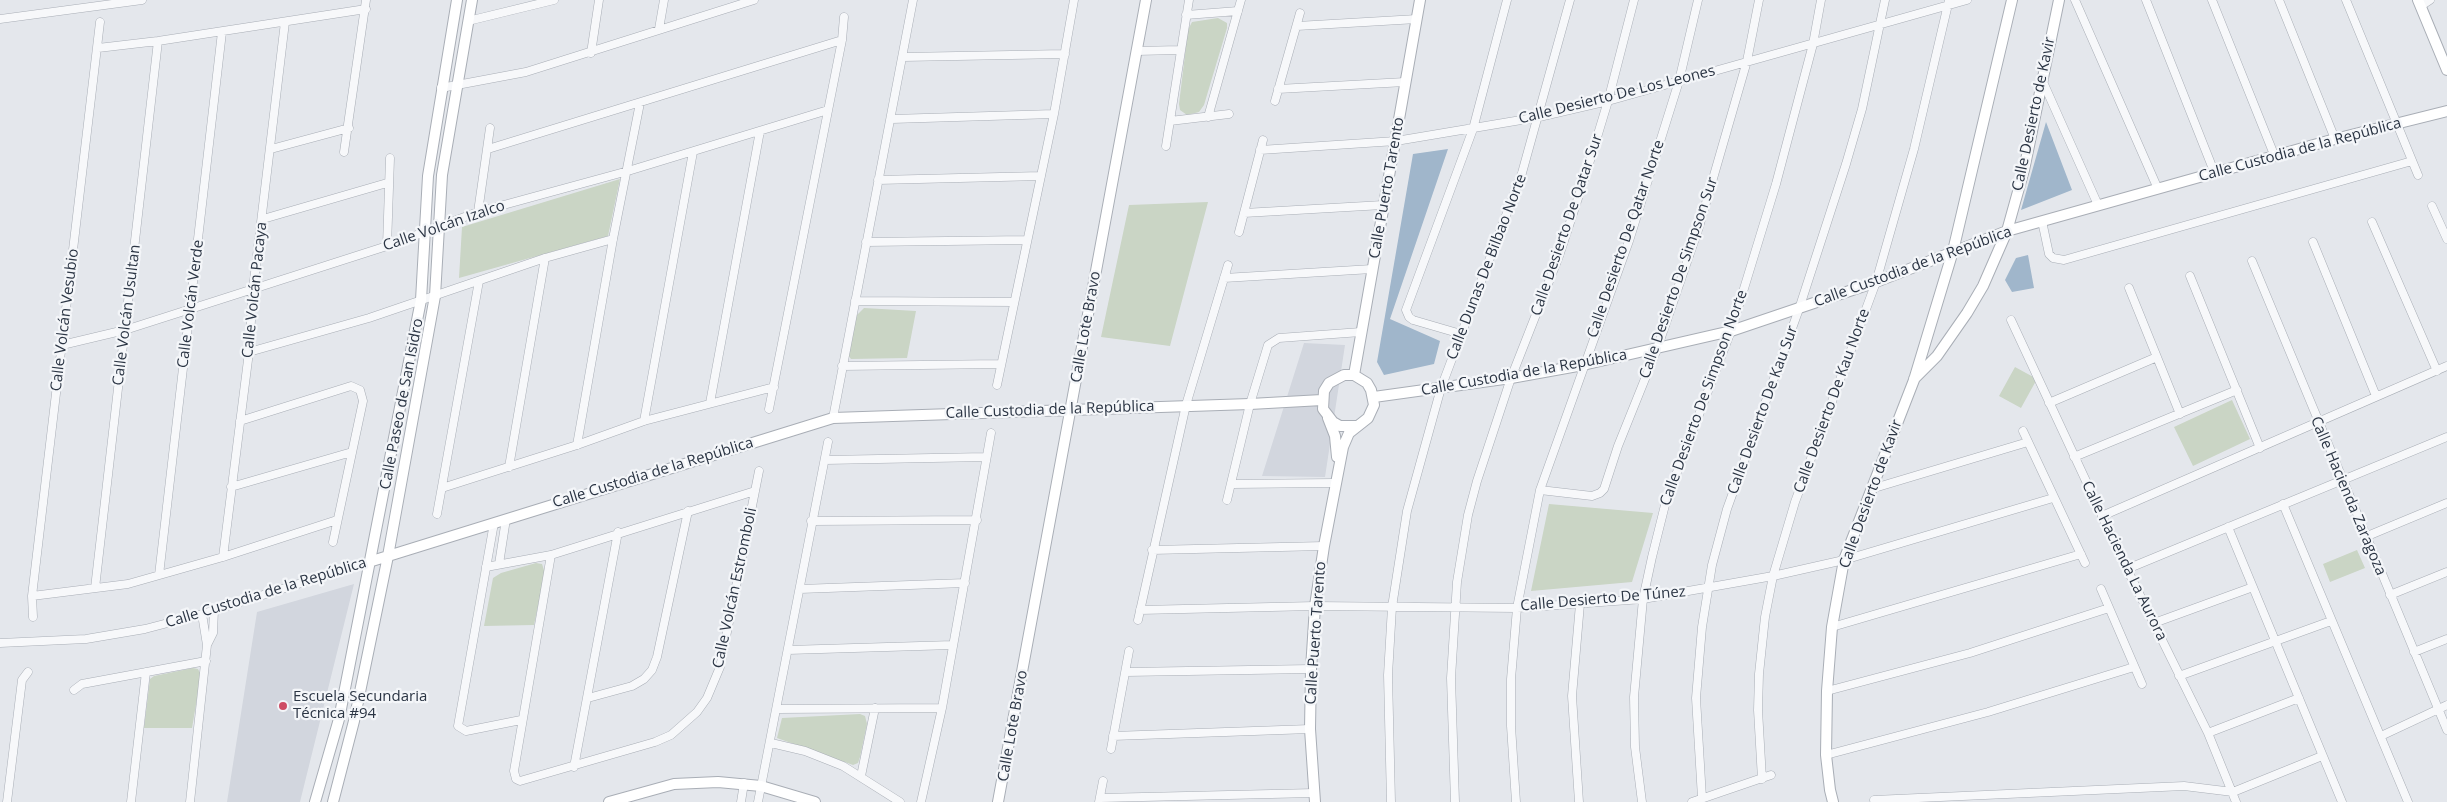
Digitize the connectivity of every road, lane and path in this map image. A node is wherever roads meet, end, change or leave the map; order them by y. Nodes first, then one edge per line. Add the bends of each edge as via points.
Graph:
1 (142, 0) edge
2 (366, 0) edge
3 (457, 0) edge
4 (472, 0) edge
5 (554, 0) edge
6 (599, 0) edge
7 (664, 0) edge
8 (726, 0) edge
9 (754, 0) edge
10 (913, 0) edge
11 (1074, 0) edge
12 (1146, 0) edge
13 (1189, 0) edge
14 (1241, 0) edge
15 (1420, 0) edge
16 (1507, 0) edge
17 (1570, 0) edge
18 (1634, 0) edge
19 (1698, 0) edge
20 (1759, 0) edge
21 (1822, 0) edge
22 (1885, 0) edge
23 (1966, 0) edge
24 (2012, 0) edge
25 (2058, 0) edge
26 (2075, 0) edge
27 (2146, 0) edge
28 (2212, 0) edge
29 (2279, 0) edge
30 (2346, 0) edge
31 (2430, 0) edge
32 (1949, 3) edge
33 (2419, 3) edge
34 (366, 9) junction
35 (725, 10) junction
36 (1238, 11) junction
37 (1300, 13) dead end
38 (1186, 15) junction
39 (844, 17) dead end
40 (0, 18) edge
41 (1417, 19) junction
42 (468, 21) junction
43 (100, 22) dead end
44 (285, 22) junction
45 (1881, 25) junction
46 (1297, 26) junction
47 (658, 29) junction
48 (222, 32) junction
49 (842, 40) junction
50 (158, 41) junction
51 (1813, 44) junction
52 (98, 48) junction
53 (1180, 50) junction
54 (1136, 51) junction
55 (591, 53) junction
56 (1065, 54) junction
57 (903, 57) junction
58 (1747, 61) junction
59 (2447, 70) edge
60 (1678, 81) junction
61 (1405, 82) junction
62 (2042, 82) junction
63 (458, 84) junction
64 (441, 88) junction
65 (1278, 89) junction
66 (1275, 101) dead end
67 (1608, 101) junction
68 (640, 103) junction
69 (828, 110) junction
70 (2447, 111) edge
71 (1054, 114) junction
72 (1229, 114) dead end
73 (1208, 117) junction
74 (1540, 118) junction
75 (892, 119) junction
76 (1170, 121) junction
77 (2395, 123) junction
78 (349, 128) junction
79 (490, 128) dead end
80 (1473, 129) junction
81 (760, 131) junction
82 (2335, 139) junction
83 (1263, 140) dead end
84 (1396, 141) junction
85 (1166, 146) dead end
86 (488, 148) junction
87 (272, 149) junction
88 (1260, 150) junction
89 (344, 152) dead end
90 (693, 152) junction
91 (2275, 157) junction
92 (390, 158) dead end
93 (2412, 161) junction
94 (628, 171) junction
95 (2215, 174) junction
96 (2418, 175) dead end
97 (1041, 176) junction
98 (878, 180) junction
99 (388, 183) junction
100 (2158, 188) junction
101 (1383, 205) junction
102 (2098, 205) junction
103 (2432, 206) dead end
104 (478, 212) junction
105 (1244, 214) junction
106 (262, 219) junction
107 (2042, 221) junction
108 (2372, 222) dead end
109 (439, 227) junction
110 (2007, 231) junction
111 (1239, 232) dead end
112 (424, 233) junction
113 (613, 239) junction
114 (2447, 239) edge
115 (1028, 240) junction
116 (866, 242) junction
117 (2313, 242) dead end
118 (387, 246) junction
119 (1953, 251) junction
120 (545, 258) junction
121 (2252, 261) dead end
122 (1228, 265) dead end
123 (1372, 269) junction
124 (2190, 276) dead end
125 (1224, 278) junction
126 (479, 281) junction
127 (1876, 282) junction
128 (2129, 288) dead end
129 (253, 289) junction
130 (435, 296) junction
131 (421, 300) junction
132 (854, 301) junction
133 (1014, 302) junction
134 (190, 309) junction
135 (1800, 309) junction
136 (2011, 320) dead end
137 (126, 330) junction
138 (1731, 331) junction
139 (1361, 332) junction
140 (1461, 334) junction
141 (62, 345) junction
142 (1656, 350) junction
143 (249, 352) junction
144 (2157, 357) junction
145 (1001, 364) junction
146 (1583, 365) junction
147 (842, 366) junction
148 (2447, 366) edge
149 (2436, 370) junction
150 (1354, 375) junction
151 (1511, 378) junction
152 (1914, 380) junction
153 (997, 385) dead end
154 (774, 387) junction
155 (1441, 388) junction
156 (2237, 390) junction
157 (2376, 396) junction
158 (1374, 397) junction
159 (1322, 400) junction
160 (710, 403) junction
161 (2049, 403) junction
162 (1250, 404) junction
163 (1186, 405) junction
164 (769, 409) dead end
165 (1071, 409) junction
166 (2180, 414) junction
167 (1327, 417) junction
168 (833, 418) junction
169 (240, 421) junction
170 (644, 421) junction
171 (2318, 423) junction
172 (1356, 426) junction
173 (2023, 431) dead end
174 (991, 433) dead end
175 (2447, 437) edge
176 (828, 442) dead end
177 (2028, 442) junction
178 (577, 446) junction
179 (2260, 448) junction
180 (352, 452) junction
181 (986, 457) junction
182 (2074, 457) junction
183 (825, 460) junction
184 (1338, 466) junction
185 (509, 467) junction
186 (759, 472) dead end
187 (2341, 480) junction
188 (1334, 483) junction
189 (1232, 484) junction
190 (231, 487) junction
191 (442, 488) junction
192 (1871, 489) junction
193 (1540, 490) junction
194 (755, 491) junction
195 (2053, 498) junction
196 (1228, 500) dead end
197 (2447, 503) edge
198 (2284, 504) junction
199 (688, 511) junction
200 (437, 514) dead end
201 (2102, 516) junction
202 (506, 519) junction
203 (337, 520) junction
204 (976, 520) junction
205 (811, 521) junction
206 (494, 523) junction
207 (2228, 527) junction
208 (618, 532) junction
209 (2365, 537) junction
210 (333, 542) dead end
211 (1324, 546) junction
212 (1152, 550) junction
213 (2081, 554) junction
214 (551, 555) junction
215 (388, 556) junction
216 (223, 557) junction
217 (1844, 560) junction
218 (372, 561) junction
219 (2085, 563) dead end
220 (499, 564) junction
221 (486, 567) junction
222 (2127, 569) junction
223 (2447, 572) edge
224 (159, 575) junction
225 (1773, 576) junction
226 (965, 584) junction
227 (2253, 587) junction
228 (95, 588) junction
229 (1708, 588) junction
230 (2101, 588) dead end
231 (800, 589) junction
232 (32, 596) junction
233 (2390, 596) junction
234 (1643, 598) junction
235 (1580, 604) junction
236 (1315, 606) junction
237 (1454, 606) junction
238 (1392, 607) junction
239 (1517, 608) junction
240 (2109, 608) junction
241 (214, 610) junction
242 (1140, 610) junction
243 (202, 614) junction
244 (33, 617) dead end
245 (1138, 620) dead end
246 (2331, 621) junction
247 (2154, 623) junction
248 (1832, 626) junction
249 (2447, 639) edge
250 (2275, 642) junction
251 (0, 643) edge
252 (207, 645) junction
253 (954, 645) junction
254 (788, 650) junction
255 (1129, 651) dead end
256 (2414, 652) junction
257 (206, 661) junction
258 (2134, 667) junction
259 (1311, 668) junction
260 (28, 672) dead end
261 (146, 672) junction
262 (1126, 672) junction
263 (2179, 676) junction
264 (2142, 684) dead end
265 (74, 690) dead end
266 (1827, 691) junction
267 (588, 698) junction
268 (2298, 698) junction
269 (2447, 705) edge
270 (875, 708) junction
271 (942, 708) junction
272 (2438, 708) junction
273 (777, 709) junction
274 (521, 720) junction
275 (1310, 728) junction
276 (2447, 730) edge
277 (2208, 734) junction
278 (1113, 736) junction
279 (2381, 736) junction
280 (771, 743) junction
281 (1111, 748) dead end
282 (1826, 755) junction
283 (2322, 756) junction
284 (574, 767) junction
285 (861, 776) junction
286 (1772, 776) dead end
287 (1762, 779) junction
288 (1103, 781) dead end
289 (744, 783) junction
290 (761, 786) junction
291 (2233, 792) junction
292 (1314, 798) edge
293 (1702, 798) junction
294 (1099, 800) edge
295 (1874, 800) dead end
296 (7, 802) edge
297 (131, 802) edge
298 (190, 802) edge
299 (315, 802) edge
300 (333, 802) edge
301 (608, 802) edge
302 (741, 802) edge
303 (758, 802) edge
304 (815, 802) edge
305 (900, 802) edge
306 (921, 802) edge
307 (998, 802) edge
308 (1391, 802) edge
309 (1455, 802) edge
310 (1516, 802) edge
311 (1579, 802) edge
312 (1642, 802) edge
313 (1692, 802) edge
314 (1833, 802) edge
315 (2236, 802) edge
316 (2342, 802) edge
317 (2408, 802) edge

1 - 40 street
2 - 34 street
3 - 64 main road, Calle Paseo de San Isidro
4 - 42 main road, Calle Paseo de San Isidro
5 - 42 street
6 - 55 street
7 - 47 street
8 - 35 street
9 - 35 street
10 - 57 street
11 - 56 street
12 - 54 main road, Calle Lote Bravo
13 - 38 street
14 - 36 street
15 - 41 main road, Calle Puerto Tarento
16 - 80 street
17 - 74 street, Calle Dunas De Bilbao Norte
18 - 67 street, Calle Desierto De Qatar Sur
19 - 60 street, Calle Desierto De Qatar Norte
20 - 58 street, Calle Desierto De Simpson Sur
21 - 51 street, Calle Desierto De Simpson Norte
22 - 45 street, Calle Desierto De Kau Sur
23 - 32 street, Calle Desierto De Los Leones
24 - 119 main road, Calle Desierto de Kavir
25 - 62 main road, Calle Desierto de Kavir
26 - 100 street
27 - 95 street
28 - 91 street
29 - 82 street
30 - 77 street
31 - 33 street
32 - 45 street, Calle Desierto De Los Leones
32 - 127 street, Calle Desierto De Kau Norte via 1914,149
33 - 59 main road
34 - 44 street
34 - 78 street
35 - 47 street
36 - 38 street
36 - 73 street
37 - 46 street
38 - 53 street
39 - 49 street
41 - 46 street
41 - 61 main road, Calle Puerto Tarento
42 - 63 main road, Calle Paseo de San Isidro
43 - 52 street, Calle Volcán Vesubio
44 - 48 street
44 - 87 street, Calle Volcán Pacaya
45 - 51 street, Calle Desierto De Los Leones
45 - 135 street, Calle Desierto De Kau Sur via 1859,118
46 - 65 street
47 - 55 street
48 - 50 street
48 - 134 street, Calle Volcán Verde
49 - 68 street
49 - 69 street
50 - 52 street
50 - 137 street, Calle Volcán Usultan
51 - 58 street, Calle Desierto De Los Leones
51 - 138 street, Calle Desierto De Simpson Norte via 1776,184
52 - 141 street, Calle Volcán Vesubio
53 - 54 street
53 - 76 street
54 - 165 main road, Calle Lote Bravo
55 - 63 street via 526,72
56 - 57 street
56 - 71 street
57 - 75 street
58 - 60 street, Calle Desierto De Los Leones
58 - 142 street, Calle Desierto De Simpson Sur via 1699,227
60 - 67 street, Calle Desierto De Los Leones
60 - 146 street, Calle Desierto De Qatar Norte via 1628,241
61 - 65 street
61 - 84 main road, Calle Puerto Tarento
62 - 102 street
62 - 110 main road, Calle Desierto de Kavir via 2024,170
63 - 64 street
63 - 109 main road, Calle Paseo de San Isidro via 442,175
64 - 112 main road, Calle Paseo de San Isidro via 428,176
65 - 66 street
67 - 74 street, Calle Desierto De Los Leones
67 - 151 street, Calle Desierto De Qatar Sur via 1559,256
68 - 86 street
68 - 94 street
69 - 81 street, Calle Volcán Izalco
69 - 154 street
70 - 77 main road, Calle Custodia de la República
71 - 75 street
71 - 97 street
72 - 73 street
73 - 76 street
74 - 80 street, Calle Desierto De Los Leones
74 - 140 street, Calle Dunas De Bilbao Norte via 1501,233
75 - 98 street
76 - 85 street
77 - 82 main road, Calle Custodia de la República
77 - 93 street
78 - 87 street
78 - 89 street
79 - 86 street
80 - 84 street, Calle Desierto De Los Leones
80 - 140 street via 1406,310 1412,320
81 - 90 street, Calle Volcán Izalco
81 - 160 street
82 - 91 main road, Calle Custodia de la República
83 - 88 street
84 - 88 street, Calle Desierto De Los Leones
84 - 101 main road, Calle Puerto Tarento
86 - 104 street
87 - 106 street, Calle Volcán Pacaya
88 - 105 street
90 - 94 street, Calle Volcán Izalco
90 - 170 street
91 - 95 main road, Calle Custodia de la República
92 - 99 street
93 - 96 street
93 - 107 street via 2058,261 2049,254
94 - 104 street, Calle Volcán Izalco
94 - 113 street
95 - 100 main road, Calle Custodia de la República
97 - 98 street
97 - 115 street
98 - 116 street
99 - 106 street
99 - 118 street
100 - 102 main road, Calle Custodia de la República
101 - 105 street
101 - 123 main road, Calle Puerto Tarento
102 - 107 main road, Calle Custodia de la República
103 - 114 street
104 - 109 street, Calle Volcán Izalco
105 - 111 street
106 - 129 street, Calle Volcán Pacaya
107 - 110 main road, Calle Custodia de la República
108 - 149 street
109 - 112 street, Calle Volcán Izalco
109 - 130 main road, Calle Paseo de San Isidro
110 - 119 main road, Calle Custodia de la República
110 - 152 main road, Calle Desierto de Kavir via 1968,313 1937,356
112 - 118 street, Calle Volcán Izalco
112 - 131 main road, Calle Paseo de San Isidro
113 - 120 street
113 - 178 street
115 - 116 street
115 - 133 street
116 - 132 street
117 - 157 street
118 - 129 street, Calle Volcán Izalco
119 - 127 main road, Calle Custodia de la República
119 - 152 main road, Calle Desierto de Kavir
120 - 126 street
120 - 185 street
121 - 171 street, Calle Hacienda Zaragoza
122 - 125 street
123 - 125 street
123 - 139 main road, Calle Puerto Tarento
124 - 156 street
125 - 163 street
126 - 130 street
126 - 191 street
127 - 135 main road, Calle Custodia de la República
127 - 225 street, Calle Desierto De Kau Norte via 1795,502
128 - 144 street
129 - 134 street, Calle Volcán Izalco
129 - 143 street, Calle Volcán Pacaya
130 - 131 street
130 - 215 main road, Calle Paseo de San Isidro
131 - 143 street
131 - 218 main road, Calle Paseo de San Isidro
132 - 133 street
132 - 147 street
133 - 145 street
134 - 137 street, Calle Volcán Izalco
134 - 224 street, Calle Volcán Verde
135 - 138 main road, Calle Custodia de la República
135 - 229 street, Calle Desierto De Kau Sur via 1727,509
136 - 161 street, Calle Hacienda La Aurora
137 - 141 street, Calle Volcán Izalco
137 - 228 street, Calle Volcán Usultan
138 - 142 main road, Calle Custodia de la República
138 - 234 street, Calle Desierto De Simpson Norte via 1666,500
139 - 150 main road, Calle Puerto Tarento
139 - 162 street via 1273,340 1265,352
140 - 155 street, Calle Dunas De Bilbao Norte
141 - 232 street, Calle Volcán Vesubio
142 - 146 main road, Calle Custodia de la República
142 - 193 street, Calle Desierto De Simpson Sur via 1600,493 1592,496
143 - 169 street, Calle Volcán Pacaya
144 - 161 street
144 - 166 street
145 - 147 street
145 - 153 street
146 - 151 main road, Calle Custodia de la República
146 - 193 street, Calle Desierto De Qatar Norte
147 - 168 street
148 - 149 street
149 - 157 street
150 - 158 main road via 1367,383
150 - 159 main road via 1344,375 1329,383
151 - 155 main road, Calle Custodia de la República
151 - 237 street, Calle Desierto De Qatar Sur via 1470,507
152 - 192 main road, Calle Desierto de Kavir
154 - 160 street
154 - 164 street
155 - 158 main road, Calle Custodia de la República
155 - 238 street, Calle Dunas De Bilbao Norte via 1407,511
156 - 166 street
156 - 179 street
157 - 171 street
158 - 172 main road via 1372,412
159 - 162 main road, Calle Custodia de la República
159 - 167 main road
160 - 170 street
161 - 182 street, Calle Hacienda La Aurora
162 - 163 main road, Calle Custodia de la República
162 - 189 street
163 - 165 main road, Calle Custodia de la República
163 - 212 street
165 - 168 main road, Calle Custodia de la República
165 - 307 main road, Calle Lote Bravo
166 - 182 street
167 - 172 main road via 1340,426
167 - 184 main road, Calle Puerto Tarento via 1335,436
168 - 202 main road, Calle Custodia de la República
169 - 180 street via 351,386 360,390 363,401
169 - 190 street, Calle Volcán Pacaya
170 - 178 street
171 - 179 street
171 - 187 street, Calle Hacienda Zaragoza
172 - 184 main road, Calle Puerto Tarento via 1345,441
173 - 177 street
174 - 181 street
175 - 187 street
176 - 183 street
177 - 192 street
177 - 195 street
178 - 185 street
179 - 201 street
180 - 190 street
180 - 203 street
181 - 183 street
181 - 204 street
182 - 201 street, Calle Hacienda La Aurora
183 - 205 street
184 - 188 main road, Calle Puerto Tarento
185 - 191 street
186 - 194 street, Calle Volcán Estromboli
187 - 198 street
187 - 209 street, Calle Hacienda Zaragoza
188 - 189 street
188 - 211 main road, Calle Puerto Tarento
189 - 196 street
190 - 216 street, Calle Volcán Pacaya
191 - 200 street
192 - 217 main road, Calle Desierto de Kavir
193 - 239 street, Calle Desierto De Qatar Norte
194 - 199 street
194 - 284 street, Calle Volcán Estromboli via 720,667 707,698 697,712 670,735 636,749
195 - 213 street
195 - 217 street, Calle Desierto De Túnez
197 - 209 street
198 - 207 street
198 - 246 street
199 - 208 street
199 - 267 street via 652,670 632,686
201 - 222 street, Calle Hacienda La Aurora
202 - 206 main road, Calle Custodia de la República
202 - 220 street
203 - 210 street
203 - 216 street
204 - 205 street
204 - 226 street
205 - 231 street
206 - 215 main road, Calle Custodia de la República
206 - 221 street
207 - 222 street
207 - 227 street
208 - 214 street
208 - 267 street
209 - 233 street, Calle Hacienda Zaragoza
211 - 212 street
211 - 236 main road, Calle Puerto Tarento
212 - 242 street
213 - 219 street
213 - 248 street
214 - 220 street
214 - 274 street
215 - 218 main road, Calle Custodia de la República
215 - 300 main road, Calle Paseo de San Isidro via 354,721
216 - 224 street
217 - 225 street, Calle Desierto De Túnez
217 - 248 main road, Calle Desierto de Kavir
218 - 241 street, Calle Custodia de la República
218 - 299 main road, Calle Paseo de San Isidro via 339,719
220 - 221 street
221 - 274 street via 458,726 466,731
222 - 247 street, Calle Hacienda La Aurora
223 - 233 street
224 - 228 street via 128,584
225 - 229 street, Calle Desierto De Túnez
225 - 287 street, Calle Desierto De Kau Norte via 1758,674
226 - 231 street
226 - 253 street
227 - 247 street
227 - 250 street
228 - 232 street
229 - 234 street, Calle Desierto De Túnez
229 - 293 street, Calle Desierto De Kau Sur via 1696,698
230 - 240 street
231 - 254 street
232 - 244 street, Calle Volcán Vesubio
233 - 256 street, Calle Hacienda Zaragoza
234 - 235 street, Calle Desierto De Túnez
234 - 312 street, Calle Desierto De Simpson Norte via 1633,723
235 - 239 street, Calle Desierto De Túnez
235 - 311 street via 1572,696
236 - 238 street, Calle Desierto De Túnez
236 - 242 street, Calle Desierto De Túnez
236 - 259 main road, Calle Puerto Tarento
237 - 238 street, Calle Desierto De Túnez
237 - 239 street, Calle Desierto De Túnez
237 - 309 street, Calle Desierto De Qatar Sur via 1451,720
238 - 308 street, Calle Dunas De Bilbao Norte via 1388,702
239 - 310 street, Calle Desierto De Qatar Norte via 1511,679
240 - 258 street
240 - 266 street via 1970,652
241 - 243 street, Calle Custodia de la República
241 - 252 street via 213,634
242 - 245 street
243 - 251 street, Calle Custodia de la República via 145,629 86,639
243 - 252 street
246 - 250 street
246 - 279 street
247 - 263 street, Calle Hacienda La Aurora
248 - 266 main road, Calle Desierto de Kavir
249 - 256 street
250 - 263 street
250 - 268 street
252 - 257 street
253 - 254 street
253 - 271 street
254 - 273 street
255 - 262 street
256 - 272 street, Calle Hacienda Zaragoza
257 - 261 street
257 - 298 street
258 - 264 street
258 - 282 street via 1988,712
259 - 262 street
259 - 275 main road, Calle Puerto Tarento
260 - 296 street via 22,680
261 - 265 street via 82,684
261 - 297 street
262 - 278 street
263 - 277 street, Calle Hacienda La Aurora
266 - 282 main road, Calle Desierto de Kavir
267 - 284 street
268 - 277 street
268 - 283 street
269 - 272 street
270 - 271 street
270 - 273 street
270 - 285 street
271 - 306 street
272 - 276 street, Calle Hacienda Zaragoza
272 - 279 street
273 - 280 street
274 - 284 street, Calle Volcán Estromboli via 514,771 516,779 526,781
275 - 278 street
275 - 292 main road, Calle Puerto Tarento
277 - 291 street, Calle Hacienda La Aurora
278 - 281 street
279 - 317 street
280 - 285 street via 805,751
280 - 290 street
282 - 314 main road, Calle Desierto de Kavir
283 - 291 street
283 - 316 street
285 - 305 street
286 - 287 street
287 - 293 street
288 - 294 street
289 - 290 main road
289 - 301 main road via 674,784
289 - 302 street
290 - 303 street
290 - 304 main road
291 - 295 street via 2184,786
291 - 315 street, Calle Hacienda La Aurora
292 - 294 street
293 - 313 street

